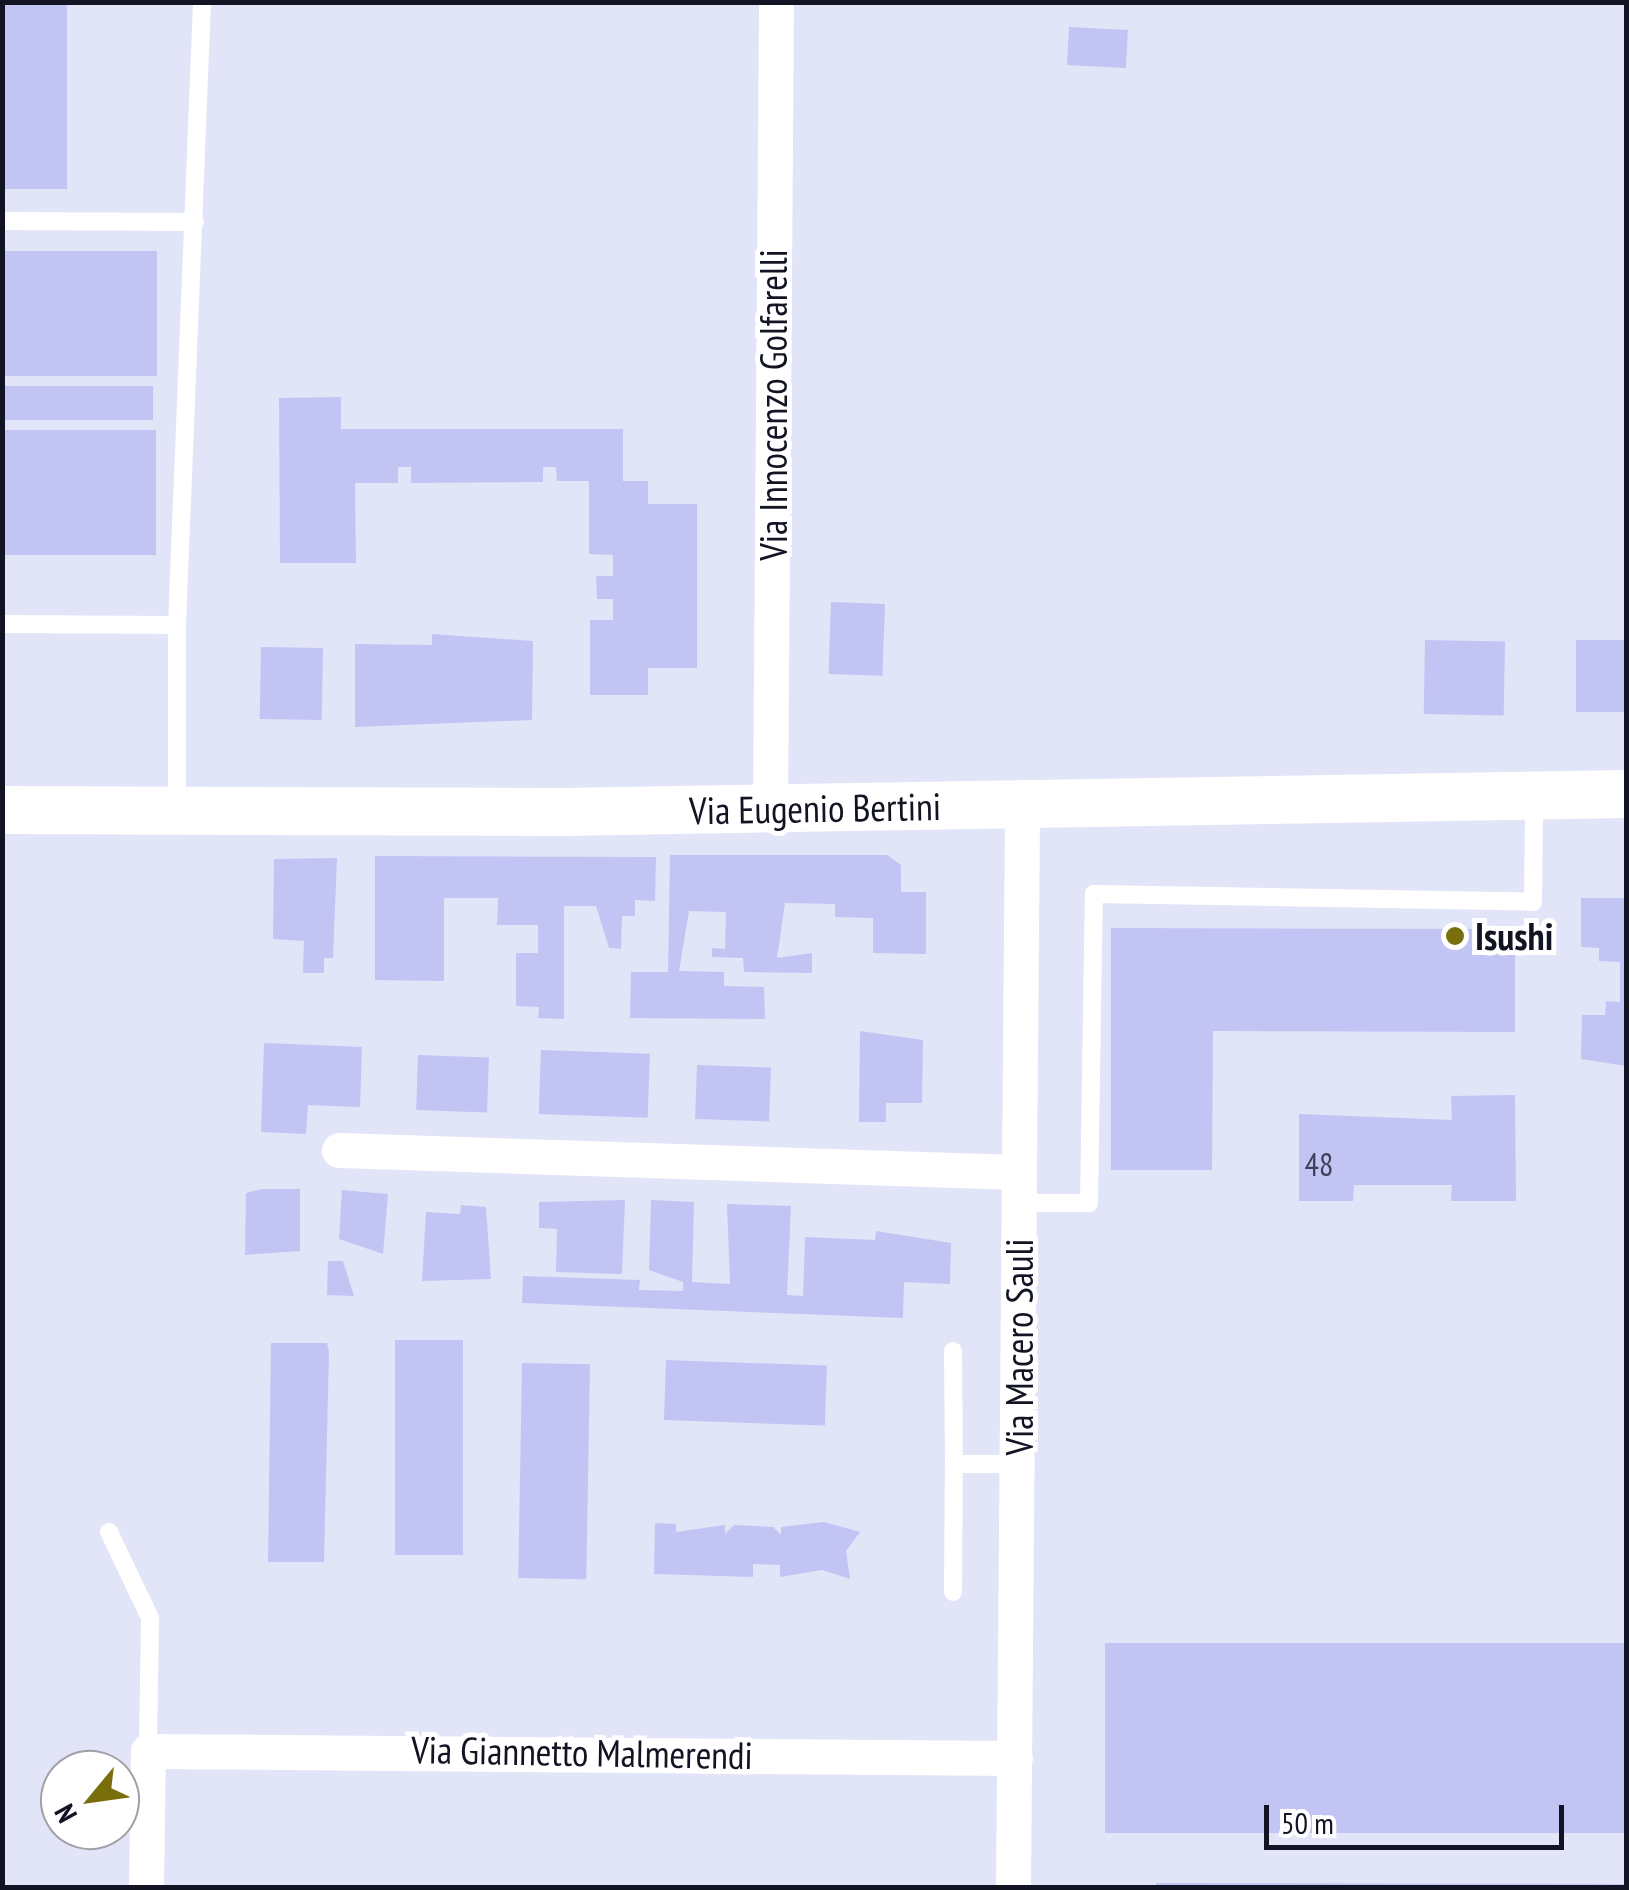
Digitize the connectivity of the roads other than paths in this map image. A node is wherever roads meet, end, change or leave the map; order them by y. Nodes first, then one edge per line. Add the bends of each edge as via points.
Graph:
1 (202, 2) edge
2 (776, 2) edge
3 (2, 220) edge
4 (195, 222) junction
5 (2, 624) edge
6 (178, 625) junction
7 (1626, 794) edge
8 (1534, 800) junction
9 (1022, 806) junction
10 (770, 808) junction
11 (2, 810) edge
12 (177, 810) junction
13 (339, 1150) dead end
14 (1019, 1188) junction
15 (953, 1351) dead end
16 (954, 1464) junction
17 (1018, 1464) junction
18 (110, 1532) dead end
19 (954, 1592) dead end
20 (148, 1752) junction
21 (1016, 1758) junction
22 (146, 1888) edge
23 (1013, 1888) edge

1 - 4 lane
2 - 10 street, Via Innocenzo Golfarelli
3 - 4 lane
4 - 6 lane
5 - 6 lane
6 - 12 lane
7 - 8 main road, Via Eugenio Bertini
8 - 9 main road, Via Eugenio Bertini
8 - 14 lane via 1533,902 1094,894 1090,1203
9 - 10 main road, Via Eugenio Bertini
9 - 14 street, Via Macero Sauli
10 - 12 main road, Via Eugenio Bertini
11 - 12 main road, Via Eugenio Bertini
13 - 14 street
14 - 17 street, Via Macero Sauli
15 - 16 lane
16 - 17 lane
16 - 19 lane
17 - 21 street, Via Macero Sauli
18 - 20 lane via 150,1618
20 - 21 street, Via Giannetto Malmerendi
20 - 22 street
21 - 23 street, Via Macero Sauli

